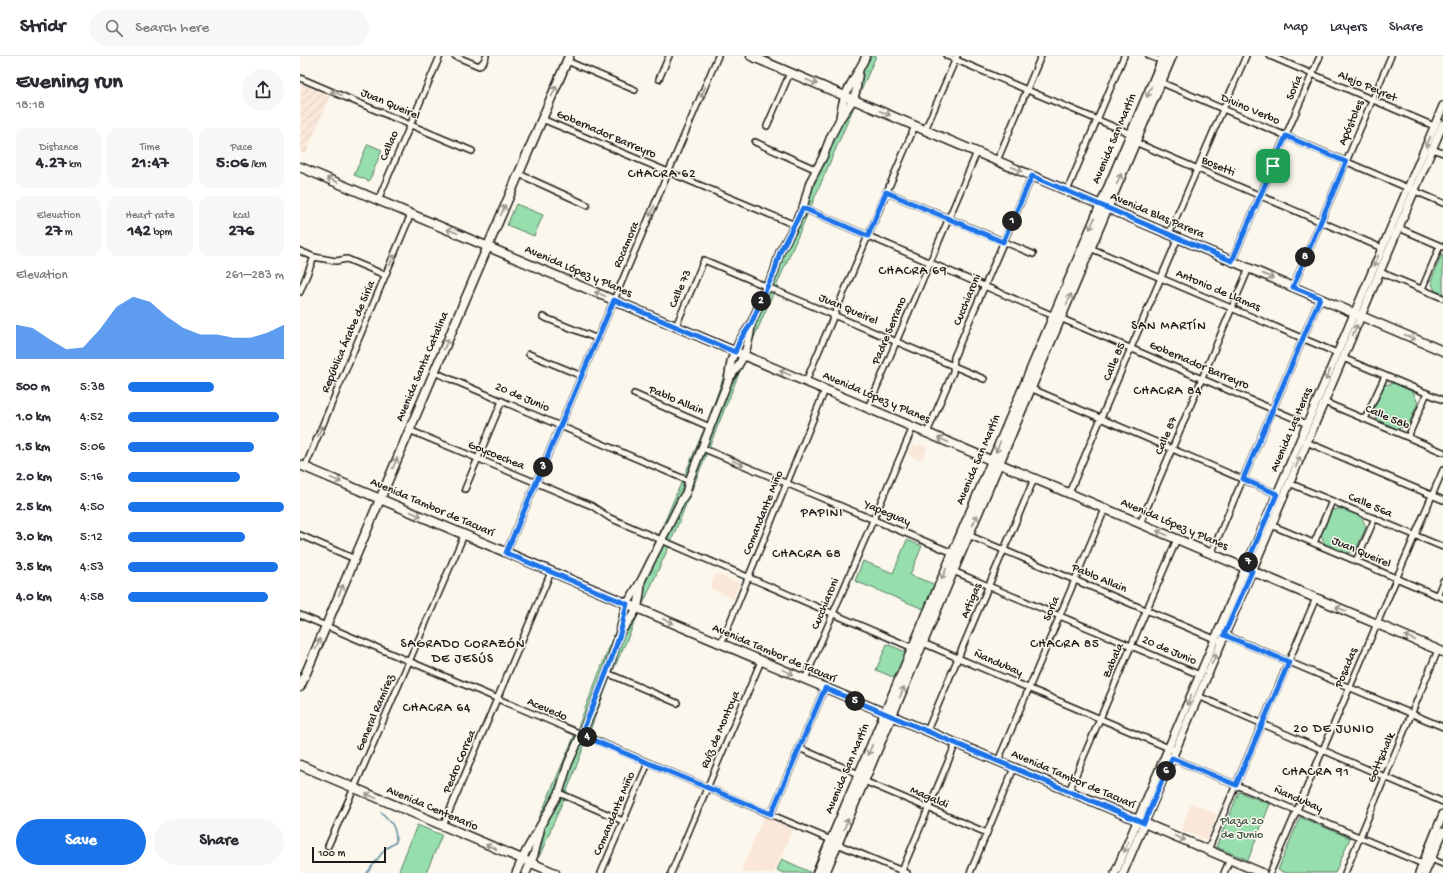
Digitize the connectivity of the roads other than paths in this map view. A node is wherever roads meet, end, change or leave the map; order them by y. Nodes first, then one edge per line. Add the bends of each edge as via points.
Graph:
1 (440, 56) edge
2 (455, 56) edge
3 (486, 56) edge
4 (669, 56) edge
5 (718, 56) edge
6 (751, 56) edge
7 (864, 56) edge
8 (947, 56) edge
9 (1041, 56) edge
10 (1124, 56) edge
11 (1150, 56) edge
12 (1172, 56) edge
13 (1246, 56) edge
14 (1270, 56) edge
15 (1320, 56) edge
16 (1391, 56) edge
17 (568, 58) edge
18 (956, 58) edge
19 (1163, 59) edge
20 (859, 70) junction
21 (790, 72) junction
22 (1312, 74) junction
23 (300, 78) edge
24 (659, 79) dead end
25 (1160, 82) junction
26 (634, 90) dead end
27 (1027, 90) junction
28 (844, 96) junction
29 (853, 100) junction
30 (1373, 100) junction
31 (1443, 106) edge
32 (1223, 109) junction
33 (542, 119) junction
34 (840, 119) junction
35 (1097, 120) junction
36 (1443, 124) edge
37 (410, 125) junction
38 (767, 126) dead end
39 (915, 126) junction
40 (1434, 126) junction
41 (925, 130) junction
42 (1131, 134) junction
43 (1286, 136) junction
44 (755, 142) dead end
45 (1135, 142) junction
46 (1432, 149) junction
47 (472, 151) dead end
48 (977, 152) junction
49 (1443, 154) edge
50 (997, 161) junction
51 (1346, 162) junction
52 (300, 167) edge
53 (1197, 169) junction
54 (817, 170) junction
55 (669, 172) junction
56 (518, 174) junction
57 (1032, 176) junction
58 (1411, 189) junction
59 (1067, 190) junction
60 (886, 192) junction
61 (1260, 196) junction
62 (378, 200) junction
63 (1443, 203) edge
64 (587, 205) dead end
65 (1104, 206) junction
66 (802, 210) junction
67 (411, 214) junction
68 (949, 219) junction
69 (1320, 222) junction
70 (796, 224) junction
71 (1399, 228) junction
72 (1169, 234) junction
73 (868, 236) junction
74 (1178, 238) junction
75 (1003, 242) junction
76 (488, 246) junction
77 (1442, 246) edge
78 (1090, 248) junction
79 (1382, 248) junction
80 (300, 251) edge
81 (1033, 254) dead end
82 (314, 257) junction
83 (704, 260) joint
84 (1232, 261) junction
85 (930, 262) junction
86 (1250, 268) junction
87 (1380, 272) junction
88 (385, 275) junction
89 (1162, 278) junction
90 (985, 286) junction
91 (767, 287) junction
92 (1293, 287) junction
93 (1422, 289) junction
94 (300, 292) edge
95 (1320, 298) junction
96 (1443, 298) edge
97 (614, 300) junction
98 (1232, 308) junction
99 (1358, 314) junction
100 (834, 315) junction
101 (543, 317) dead end
102 (1057, 317) junction
103 (751, 324) junction
104 (676, 326) junction
105 (1303, 338) junction
106 (598, 339) junction
107 (896, 342) junction
108 (1131, 348) junction
109 (1443, 351) edge
110 (735, 352) junction
111 (529, 354) dead end
112 (744, 355) junction
113 (1340, 356) junction
114 (953, 366) junction
115 (434, 372) junction
116 (582, 376) junction
117 (1384, 376) junction
118 (984, 379) dead end
119 (1202, 379) junction
120 (728, 380) junction
121 (806, 381) junction
122 (1030, 388) junction
123 (826, 390) junction
124 (1427, 393) junction
125 (634, 394) dead end
126 (1443, 400) edge
127 (502, 401) junction
128 (1324, 402) junction
129 (868, 408) junction
130 (1273, 409) junction
131 (1101, 418) junction
132 (1366, 419) junction
133 (1307, 424) junction
134 (561, 426) junction
135 (710, 427) junction
136 (913, 427) junction
137 (409, 430) junction
138 (927, 433) junction
139 (1408, 437) junction
140 (1304, 441) junction
141 (702, 448) junction
142 (1172, 449) junction
143 (1443, 452) edge
144 (477, 459) junction
145 (995, 462) junction
146 (302, 466) edge
147 (1443, 470) edge
148 (1034, 478) junction
149 (1243, 479) junction
150 (689, 481) junction
151 (536, 483) junction
152 (787, 483) junction
153 (1290, 483) junction
154 (465, 489) dead end
155 (1069, 493) junction
156 (1277, 494) junction
157 (1432, 495) junction
158 (380, 499) junction
159 (1443, 500) edge
160 (1332, 501) junction
161 (1105, 509) junction
162 (1374, 518) junction
163 (873, 519) junction
164 (1140, 524) junction
165 (1271, 525) junction
166 (300, 535) edge
167 (464, 535) junction
168 (968, 535) junction
169 (1415, 535) junction
170 (1177, 539) junction
171 (661, 540) junction
172 (1314, 543) junction
173 (1443, 547) edge
174 (1004, 550) junction
175 (506, 553) junction
176 (953, 553) junction
177 (1211, 554) junction
178 (355, 558) junction
179 (1356, 561) junction
180 (1249, 570) junction
181 (551, 572) junction
182 (953, 572) junction
183 (748, 577) junction
184 (1397, 578) junction
185 (1075, 580) junction
186 (1443, 580) edge
187 (641, 581) junction
188 (989, 586) junction
189 (1437, 596) junction
190 (1316, 598) junction
191 (1443, 598) edge
192 (627, 604) junction
193 (638, 608) junction
194 (1146, 610) junction
195 (833, 613) junction
196 (300, 615) edge
197 (1060, 616) junction
198 (1377, 624) junction
199 (326, 626) junction
200 (620, 632) junction
201 (1220, 637) junction
202 (923, 643) junction
203 (720, 644) junction
204 (1131, 646) junction
205 (913, 648) junction
206 (1441, 651) edge
207 (958, 658) junction
208 (761, 661) junction
209 (409, 662) junction
210 (1289, 662) junction
211 (607, 673) junction
212 (1200, 675) junction
213 (805, 679) junction
214 (300, 687) edge
215 (825, 688) junction
216 (1350, 688) junction
217 (1029, 689) junction
218 (1198, 696) junction
219 (497, 699) junction
220 (677, 702) dead end
221 (1412, 713) junction
222 (888, 715) junction
223 (1101, 719) junction
224 (1262, 724) junction
225 (1443, 727) edge
226 (927, 731) junction
227 (581, 735) junction
228 (956, 743) junction
229 (799, 748) junction
230 (1172, 749) junction
231 (1323, 750) junction
232 (1168, 757) junction
233 (998, 761) junction
234 (648, 762) junction
235 (300, 765) edge
236 (1014, 768) junction
237 (1385, 777) junction
238 (862, 778) junction
239 (1236, 785) junction
240 (354, 788) junction
241 (708, 788) junction
242 (1069, 792) junction
243 (559, 793) junction
244 (1443, 802) edge
245 (928, 808) junction
246 (1297, 811) junction
247 (771, 814) junction
248 (1443, 814) edge
249 (623, 820) junction
250 (1140, 822) junction
251 (542, 823) junction
252 (444, 826) junction
253 (1443, 832) edge
254 (987, 833) junction
255 (1360, 838) junction
256 (834, 842) junction
257 (328, 846) dead end
258 (1208, 850) junction
259 (1230, 859) junction
260 (1431, 859) junction
261 (522, 860) junction
262 (531, 863) junction
263 (1423, 864) junction
264 (1443, 864) edge
265 (903, 872) edge
266 (516, 873) edge
267 (526, 873) edge
268 (555, 873) edge
269 (601, 873) edge
270 (671, 873) edge
271 (817, 873) edge
272 (825, 873) edge
273 (970, 873) edge
274 (1115, 873) edge
275 (1122, 873) edge
276 (1224, 873) edge
277 (1262, 873) edge
278 (1270, 873) edge
279 (1345, 873) edge
280 (1419, 873) edge
281 (1425, 873) edge

1 - 37 street, Callao
2 - 3 street via 479,66
4 - 24 street
5 -> 55 street, Rocamora
6 - 21 main road, Avenida Blas Parera
7 - 20 main road
8 - 18 street
9 - 27 street
10 - 35 street
11 - 19 street
12 - 25 main road, Avenida San Martín
13 - 32 street
14 - 22 street, Alejo Peyret
15 - 22 street, Soria
16 - 30 street, Apóstoles
17 - 26 street
33 -> 17 main road, Avenida Santa Catalina
18 - 27 street
18 - 41 street
19 -> 42 main road, Avenida San Martín
20 - 28 main road
20 - 29 main road
21 -> 28 main road, Avenida Blas Parera
21 - 38 street
22 - 30 street, Alejo Peyret
22 - 43 street, Soria
37 -> 23 street, Juan Queirel
25 - 32 street, Divino Verbo
25 - 45 main road, Avenida San Martín
27 - 35 street
27 - 50 street
28 - 29 main road, Avenida Blas Parera
28 - 34 main road
29 - 34 main road
29 -> 39 main road, Avenida Blas Parera
30 - 40 street, Alejo Peyret
30 - 51 street, Apóstoles
31 - 40 main road, Avenida Las Heras
32 - 43 street, Divino Verbo
32 - 53 street
33 - 55 street, Gobernador Barreyro
33 - 56 main road, Avenida Santa Catalina
34 - 54 main road
35 - 42 street
35 - 59 street
36 - 46 main road, Avenida Las Heras
37 - 47 street, Juan Queirel
37 - 62 street, Callao
39 - 41 main road, Avenida Blas Parera
39 - 60 street
40 -> 58 main road, Avenida Las Heras
41 - 48 main road, Avenida Blas Parera
42 - 65 main road, Avenida San Martín
43 - 51 street, Divino Verbo
43 - 61 street, Soria
44 - 54 street
45 - 53 street, Bosetti
65 -> 45 main road, Avenida San Martín
46 - 49 street
46 - 58 main road, Avenida Las Heras
48 - 50 main road, Avenida Blas Parera
48 - 68 street, Padre Serrano
50 -> 57 main road, Avenida Blas Parera
51 - 58 street, Divino Verbo
51 - 69 street, Apóstoles
62 -> 52 main road, Avenida López y Planes
53 - 61 street, Bosetti
53 - 72 street
54 - 66 main road via 810,182
55 - 70 street, Gobernador Barreyro
55 -> 97 street, Rocamora
56 - 64 street
76 -> 56 main road, Avenida Santa Catalina
57 - 59 main road, Avenida Blas Parera
57 - 75 street, Cucchiaroni
58 - 63 street, Divino Verbo
58 - 71 main road, Avenida Las Heras
58 - 79 main road, Avenida Las Heras
59 - 65 main road, Avenida Blas Parera
60 - 68 street
60 - 73 street
61 - 69 street, Bosetti
61 - 84 street, Soria
62 - 67 main road, Avenida López y Planes
65 - 72 main road, Avenida Blas Parera
65 - 78 main road, Avenida San Martín
65 -> 102 main road, Avenida San Martín
66 - 70 main road
66 - 73 street, Gobernador Barreyro
76 -> 67 main road, Avenida López y Planes
88 -> 67 street, República Árabe de Siria
68 - 75 street
68 - 85 street, Padre Serrano
69 - 79 street, Bosetti
69 - 92 street, Apóstoles
70 - 91 main road via 780,252
71 - 77 street
71 - 87 main road, Avenida Las Heras
72 - 74 main road, Avenida Blas Parera
73 - 85 street, Gobernador Barreyro
73 - 100 street
74 - 84 main road, Avenida Blas Parera
74 - 89 street, Calle 85
75 - 81 street
75 - 90 street, Cucchiaroni
97 -> 76 main road, Avenida López y Planes
115 -> 76 main road, Avenida Santa Catalina
77 - 93 street
78 - 89 street, Antonio de Llamas
102 -> 78 main road, Avenida San Martín
79 -> 99 main road, Avenida Las Heras
80 - 82 street
82 - 88 street via 336,261 347,259
82 - 94 street
83 - 91 street, Juan Queirel
83 - 104 street, Calle 73
84 - 86 main road, Avenida Blas Parera
85 - 90 street, Gobernador Barreyro
85 - 107 street, Padre Serrano
86 -> 92 main road, Avenida Blas Parera
86 - 98 street, Calle 87
87 - 93 street
87 - 99 main road, Avenida Las Heras
146 -> 88 street, República Árabe de Siria
89 - 98 street, Antonio de Llamas
89 - 108 street, Calle 85
90 - 102 street, Gobernador Barreyro
90 - 114 street, Cucchiaroni via 954,357
91 - 100 street, Juan Queirel
91 - 103 main road
92 - 95 main road, Avenida Blas Parera
93 - 96 street
95 - 99 main road, Avenida Blas Parera
95 - 105 street
97 - 104 main road, Avenida López y Planes
97 - 106 street, Rocamora
98 - 105 street, Antonio de Llamas
98 - 119 street, Calle 87
99 -> 109 main road, Avenida Blas Parera
99 - 113 main road, Avenida Las Heras
100 - 107 street, Juan Queirel
100 - 121 street
101 - 106 street
102 - 108 street, Gobernador Barreyro
102 - 122 main road, Avenida San Martín
102 -> 145 main road, Avenida San Martín
103 - 110 main road
103 - 112 main road
104 - 110 main road, Avenida López y Planes
105 - 113 street, Antonio de Llamas
105 - 130 street
106 - 116 street, Rocamora
107 - 114 street, Juan Queirel
107 - 129 street, Padre Serrano
108 - 119 street, Gobernador Barreyro
108 - 131 street, Calle 85
110 - 112 main road, Avenida López y Planes
110 - 120 main road
111 - 116 street
112 - 120 main road
121 -> 112 main road, Avenida López y Planes
113 - 117 street, Antonio de Llamas
113 - 128 main road, Avenida Las Heras
113 -> 133 main road, Avenida Las Heras
114 - 118 street, Juan Queirel
114 - 138 street, Cucchiaroni via 953,372
115 - 127 street, 20 de Junio
115 - 137 main road, Avenida Santa Catalina
116 - 134 street, Rocamora
117 - 124 street, Antonio de Llamas
117 - 132 street
119 - 130 street, Gobernador Barreyro
119 - 142 street, Calle 87
120 - 135 main road
121 - 123 main road, Avenida López y Planes
122 - 131 street
122 - 145 main road, Avenida San Martín
123 - 129 main road, Avenida López y Planes
123 - 152 street, Comandante Miño
124 - 126 street, Antonio de Llamas
124 - 139 street
125 - 135 street, Pablo Allain
127 - 134 street, 20 de Junio
127 - 144 street
128 - 132 street, Calle 58b
128 - 140 main road, Avenida Las Heras
129 - 136 main road, Avenida López y Planes
130 - 133 street, Gobernador Barreyro
130 - 149 street
131 - 142 street
131 - 155 street, Calle 85
132 - 139 street, Calle 58b
133 - 140 main road, Avenida Las Heras
134 - 150 street, 20 de Junio
134 - 151 street, Rocamora
135 - 141 main road
136 - 138 main road, Avenida López y Planes
136 - 163 street, Cucchiaroni
137 - 144 street, Goycoechea
158 -> 137 main road, Avenida Santa Catalina
145 -> 138 main road, Avenida López y Planes
139 - 143 street, Calle 58b
153 -> 140 main road, Avenida Las Heras
140 - 156 main road, Avenida Las Heras
140 - 157 street
141 - 150 main road
141 -> 152 street, Yapeguay
142 - 149 street
142 - 164 street, Calle 87
144 - 151 street, Goycoechea
144 - 154 street
145 - 148 main road, Avenida López y Planes
168 -> 145 main road, Avenida San Martín
145 - 176 main road, Avenida San Martín
146 -> 158 main road, Avenida Tambor de Tacuarí
147 - 157 street, Posadas
148 - 155 main road, Avenida López y Planes
148 - 174 street, Artigas
149 - 156 street
149 - 177 street
150 - 171 main road via 686,493
151 - 171 street, Goycoechea via 592,506 610,518
151 - 175 street, Rocamora
152 - 163 street, Yapeguay
152 - 183 street, Comandante Miño
153 - 160 street, Calle 56a
153 - 165 main road, Avenida Las Heras
155 - 161 main road, Avenida López y Planes
156 - 180 main road, Avenida Las Heras
157 - 159 street
157 - 169 street, Posadas
158 -> 167 main road, Avenida Tambor de Tacuarí
158 - 178 main road, Avenida Santa Catalina
160 - 162 street, Calle 56a
160 - 172 street
161 - 164 main road, Avenida López y Planes
161 - 185 street, Soria
162 - 169 street, Calle 56a
162 - 179 street
163 - 176 street, Yapeguay
163 - 195 street, Cucchiaroni
170 -> 164 main road, Avenida López y Planes
165 - 172 street, Juan Queirel
165 - 180 main road, Avenida Las Heras
166 - 178 street
167 - 175 main road, Avenida Tambor de Tacuarí
167 - 209 street, General Ramírez
168 - 174 street, Pablo Allain
168 - 182 main road, Avenida San Martín
169 - 173 street, Calle 56a
169 - 184 street, Posadas
170 - 177 main road, Avenida López y Planes
170 - 194 street, Zabala
171 - 183 street, Goycoechea
171 - 187 main road
172 - 179 street, Juan Queirel
174 - 185 street, Pablo Allain
174 - 188 street, Artigas
175 - 181 main road, Avenida Tambor de Tacuarí
176 -> 205 main road, Avenida San Martín
177 - 180 main road, Avenida López y Planes
199 -> 178 main road, Avenida Santa Catalina
179 - 184 street, Juan Queirel
180 - 190 main road, Avenida López y Planes
180 - 201 main road, Avenida Las Heras
181 - 192 main road, Avenida Tambor de Tacuarí
181 - 219 street, Pedro Correa
182 - 188 street, 20 de Junio
182 - 202 main road, Avenida San Martín
183 - 195 street, Goycoechea
183 - 203 street, Comandante Miño
184 - 189 street, Juan Queirel
184 - 198 street, Posadas
185 - 194 street, Pablo Allain
185 - 197 street, Soria
186 - 189 street
187 - 192 main road
187 - 193 main road
188 - 197 street, 20 de Junio
188 - 207 street, Artigas
189 - 191 street, Juan Queirel
198 -> 190 main road, Avenida López y Planes
190 - 210 street
192 - 193 main road, Avenida Tambor de Tacuarí
192 - 200 main road
193 - 200 main road
193 -> 203 main road, Avenida Tambor de Tacuarí
194 - 201 street, Pablo Allain
194 - 204 street, Zabala
195 - 205 street, Goycoechea
195 - 213 street, Cucchiaroni
196 - 199 street, Acevedo
197 - 204 street, 20 de Junio
197 - 217 street, Soria
206 -> 198 main road, Avenida López y Planes
198 - 216 street, Posadas
199 - 209 street, Acevedo
214 -> 199 main road, Avenida Santa Catalina
200 - 211 main road
201 - 210 street, Pablo Allain
201 - 212 main road, Avenida Las Heras
218 -> 201 main road, Avenida Las Heras
202 - 207 street, Ñandubay
222 -> 202 main road, Avenida San Martín
203 - 208 main road, Avenida Tambor de Tacuarí
204 - 212 street, 20 de Junio
204 - 223 street, Zabala
205 - 222 main road, Avenida San Martín
206 - 221 street, Gottschalk
207 - 217 street, Ñandubay
207 - 226 street, Artigas
208 -> 213 main road, Avenida Tambor de Tacuarí
208 - 241 street, Ruíz de Montoya
209 - 219 street, Acevedo
209 - 240 street, General Ramírez
210 - 216 street, Pablo Allain
210 - 224 street
211 - 220 street
211 - 227 main road
212 -> 230 main road, Avenida Las Heras
213 - 215 main road, Avenida Tambor de Tacuarí
215 - 222 main road, Avenida Tambor de Tacuarí
215 - 229 street
216 - 221 street, Pablo Allain
216 - 231 street, Posadas
217 - 223 street, Ñandubay
217 - 233 street, Soria
218 - 224 street
218 - 230 main road, Avenida Las Heras
219 - 227 street, Acevedo
219 - 252 street, Pedro Correa
221 - 225 street, Pablo Allain
221 - 237 street, Gottschalk
222 - 226 main road, Avenida Tambor de Tacuarí
222 - 238 main road, Avenida San Martín
223 - 230 street, Ñandubay
223 - 242 street, Zabala
224 - 231 street
224 - 239 street
226 - 228 main road, Avenida Tambor de Tacuarí
227 - 234 street, Acevedo
227 - 243 main road
228 - 233 main road, Avenida Tambor de Tacuarí
228 - 245 street
229 - 238 street, Magaldi
229 - 247 street
230 - 232 main road, Avenida Las Heras
231 - 237 street
231 - 246 street, Posadas
232 - 239 street, Ñandubay
232 - 250 main road, Avenida Las Heras
233 - 236 main road, Avenida Tambor de Tacuarí
234 - 241 street, Acevedo
234 - 249 street, Comandante Miño
235 - 240 main road, Avenida Centenario
236 - 242 main road, Avenida Tambor de Tacuarí
236 - 254 street
237 - 244 street
237 - 255 street, Gottschalk
238 - 245 street, Magaldi
238 - 256 main road, Avenida San Martín
239 - 246 street, Ñandubay
239 - 258 street
252 -> 240 main road, Avenida Centenario
240 - 257 street, General Ramírez
241 - 247 street, Acevedo
241 - 270 street, Ruíz de Montoya
242 - 250 main road, Avenida Tambor de Tacuarí
243 - 249 street
243 - 251 main road
245 - 254 street, Magaldi
245 - 265 street
246 - 255 street, Ñandubay
246 - 278 street, Posadas
247 - 256 street, Acevedo
248 - 263 main road
249 - 269 street, Comandante Miño
250 -> 258 main road, Avenida Tambor de Tacuarí
250 -> 274 main road, Avenida Las Heras
250 - 275 main road, Avenida Las Heras
251 - 261 main road
251 - 262 main road
261 -> 252 main road, Avenida Centenario
253 - 260 main road
254 - 273 street
255 - 263 street, Ñandubay
255 - 279 street, Gottschalk
256 - 265 street, Acevedo
256 - 271 main road, Avenida San Martín
256 - 272 main road, Avenida San Martín
258 - 259 main road, Avenida Tambor de Tacuarí
259 - 276 street
259 - 277 main road, Avenida Tambor de Tacuarí
260 - 264 street
260 - 281 main road
261 - 262 main road, Avenida Centenario
261 - 266 main road
262 - 267 main road
262 - 268 main road, Avenida Centenario
263 - 280 main road

